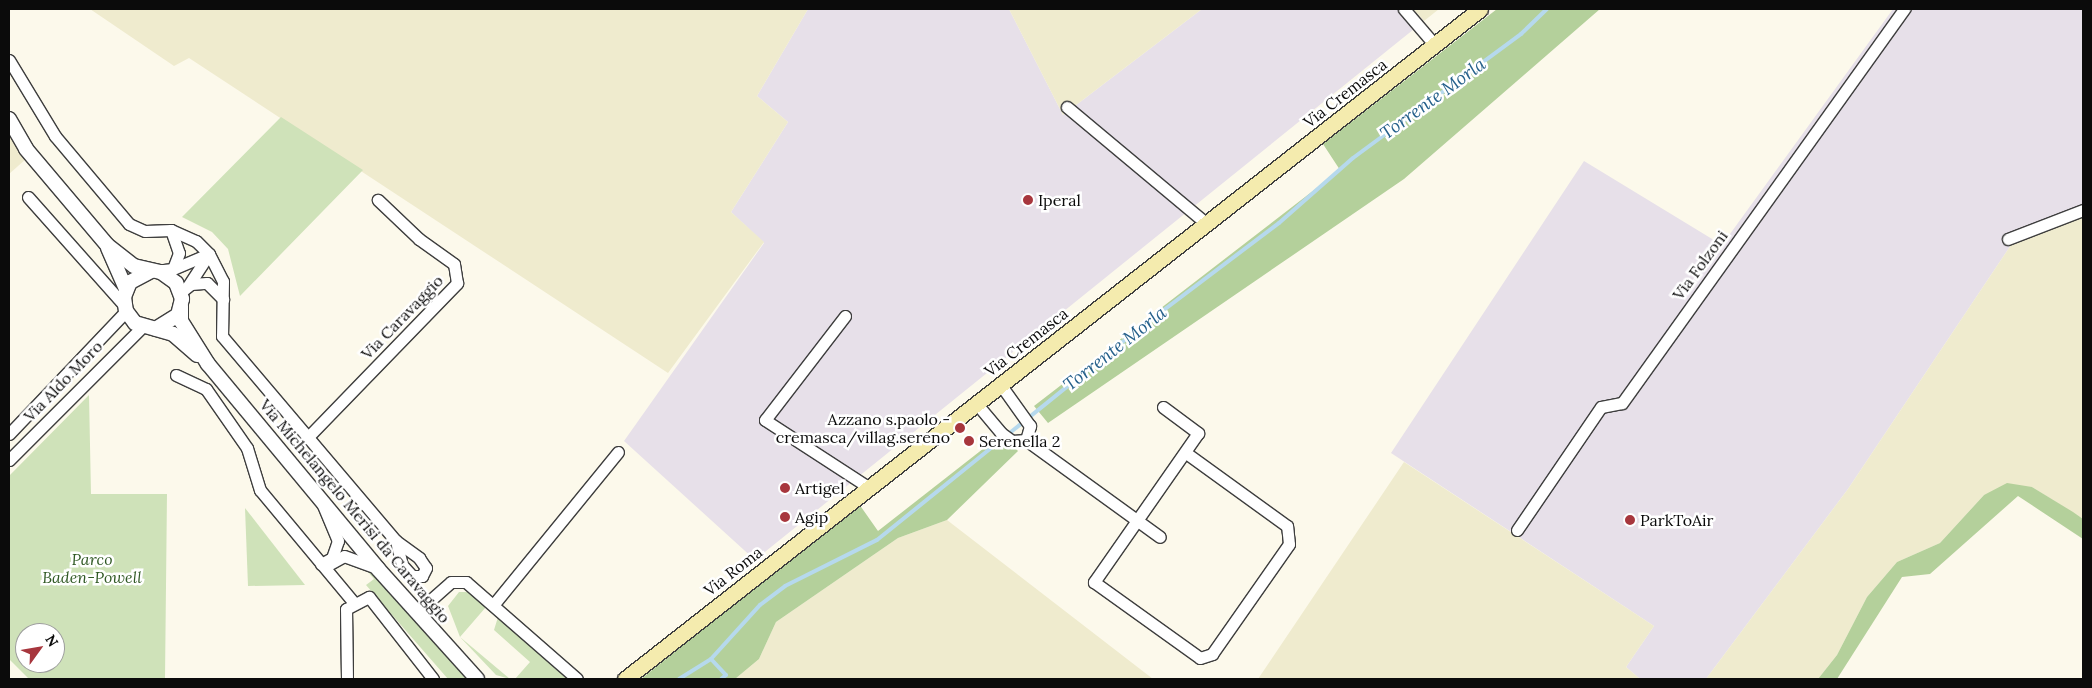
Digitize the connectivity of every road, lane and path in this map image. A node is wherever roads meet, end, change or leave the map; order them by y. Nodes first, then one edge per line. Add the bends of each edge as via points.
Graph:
1 (1404, 9) edge
2 (1480, 9) edge
3 (1904, 9) edge
4 (1434, 44) junction
5 (9, 60) edge
6 (1067, 107) dead end
7 (9, 119) edge
8 (28, 197) dead end
9 (378, 200) dead end
10 (2083, 210) edge
11 (1207, 224) junction
12 (172, 230) junction
13 (2008, 239) dead end
14 (106, 245) junction
15 (209, 254) junction
16 (173, 269) junction
17 (151, 271) junction
18 (126, 289) junction
19 (183, 295) junction
20 (223, 299) junction
21 (125, 308) junction
22 (845, 316) dead end
23 (149, 328) junction
24 (208, 364) junction
25 (176, 375) dead end
26 (1000, 384) junction
27 (976, 403) junction
28 (1163, 407) dead end
29 (9, 434) edge
30 (307, 438) junction
31 (1026, 440) junction
32 (618, 452) dead end
33 (1186, 453) junction
34 (9, 460) edge
35 (865, 489) junction
36 (320, 496) junction
37 (1137, 521) junction
38 (1517, 530) dead end
39 (1160, 537) dead end
40 (396, 541) dead end
41 (323, 566) junction
42 (378, 569) junction
43 (354, 603) junction
44 (494, 604) junction
45 (417, 612) junction
46 (347, 679) edge
47 (433, 679) edge
48 (477, 679) edge
49 (577, 679) edge
50 (625, 679) edge

1 - 4 street
2 - 4 main road, Via Cremasca
3 - 38 street, Via Folzoni via 1622,402 1601,407
4 - 11 main road, Via Cremasca
5 - 12 street via 55,136 129,224 145,230
6 - 11 street
7 - 14 street via 26,149
8 - 21 street, Via Michelangelo Merisi da Caravaggio
9 - 30 street, Via Caravaggio via 419,239 454,264 457,283
10 - 13 street
11 - 26 main road, Via Cremasca
12 - 15 street via 196,241
12 - 16 street via 179,253
14 - 17 street via 134,266
14 - 18 street
15 - 16 street
15 - 19 street
15 - 20 street via 223,280
16 - 17 street
17 - 18 street via 136,277
17 - 19 street via 169,276
18 - 21 street
19 - 20 street via 207,283
19 - 23 street via 172,322
19 - 24 street, Via Michelangelo Merisi da Caravaggio via 181,321
20 - 30 street, Via Michelangelo Merisi da Caravaggio via 219,324 222,336
21 - 23 street, Via Michelangelo Merisi da Caravaggio
21 - 29 street, Via Aldo Moro
22 - 35 street via 765,420
23 - 24 street, Via Michelangelo Merisi da Caravaggio via 173,334
23 - 34 street, Via Aldo Moro
24 - 36 street, Via Michelangelo Merisi da Caravaggio
25 - 41 street via 206,389 247,448 260,490
26 - 27 main road, Via Cremasca
26 - 31 street via 1030,426
27 - 31 street via 1001,433 1012,441
27 - 35 main road, Via Cremasca
28 - 33 street via 1198,433
30 - 40 street, Via Michelangelo Merisi da Caravaggio
31 - 37 street
32 - 44 street
33 - 37 street
33 - 37 street via 1287,526 1289,544 1212,654 1200,658 1094,582
35 - 50 main road, Via Roma
36 - 41 street via 338,542 332,558
36 - 42 street, Via Michelangelo Merisi da Caravaggio
37 - 39 street
41 - 42 street via 344,556 359,558
41 - 43 street
42 - 45 street, Via Michelangelo Merisi da Caravaggio
43 - 46 street via 346,609
43 - 47 street via 369,597
44 - 45 street via 466,582 451,582
44 - 49 street
45 - 48 street, Via Michelangelo Merisi da Caravaggio

